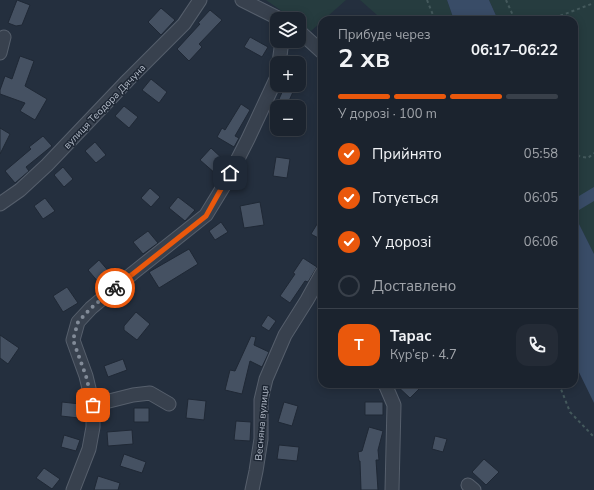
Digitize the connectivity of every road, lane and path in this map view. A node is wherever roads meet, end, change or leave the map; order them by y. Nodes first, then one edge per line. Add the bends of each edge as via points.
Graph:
1 (200, 0) edge
2 (242, 0) edge
3 (427, 0) edge
4 (506, 0) edge
5 (594, 3) edge
6 (270, 14) edge
7 (433, 16) edge
8 (513, 16) edge
9 (560, 16) edge
10 (4, 37) dead end
11 (306, 38) edge
12 (318, 49) edge
13 (0, 53) edge
14 (270, 91) edge
15 (594, 153) edge
16 (578, 155) edge
17 (0, 204) edge
18 (318, 280) edge
19 (387, 388) edge
20 (561, 388) edge
21 (169, 404) dead end
22 (93, 405) junction
23 (594, 437) edge
24 (73, 490) edge
25 (252, 490) edge
26 (392, 490) edge

1 - 17 street, вулиця Теодора Дячуна via 184,24 47,165
2 - 6 street
3 - 7 path
4 - 8 path
5 - 9 path
10 - 13 street
11 - 12 street
14 - 22 street via 206,216 127,278 78,322 73,340
15 - 16 path via 588,158
18 - 25 street, Весняна вулиця via 285,335 266,379 261,400 261,439
19 - 26 street via 394,405
20 - 23 path via 570,412
21 - 22 street via 150,393
22 - 24 street via 90,449

